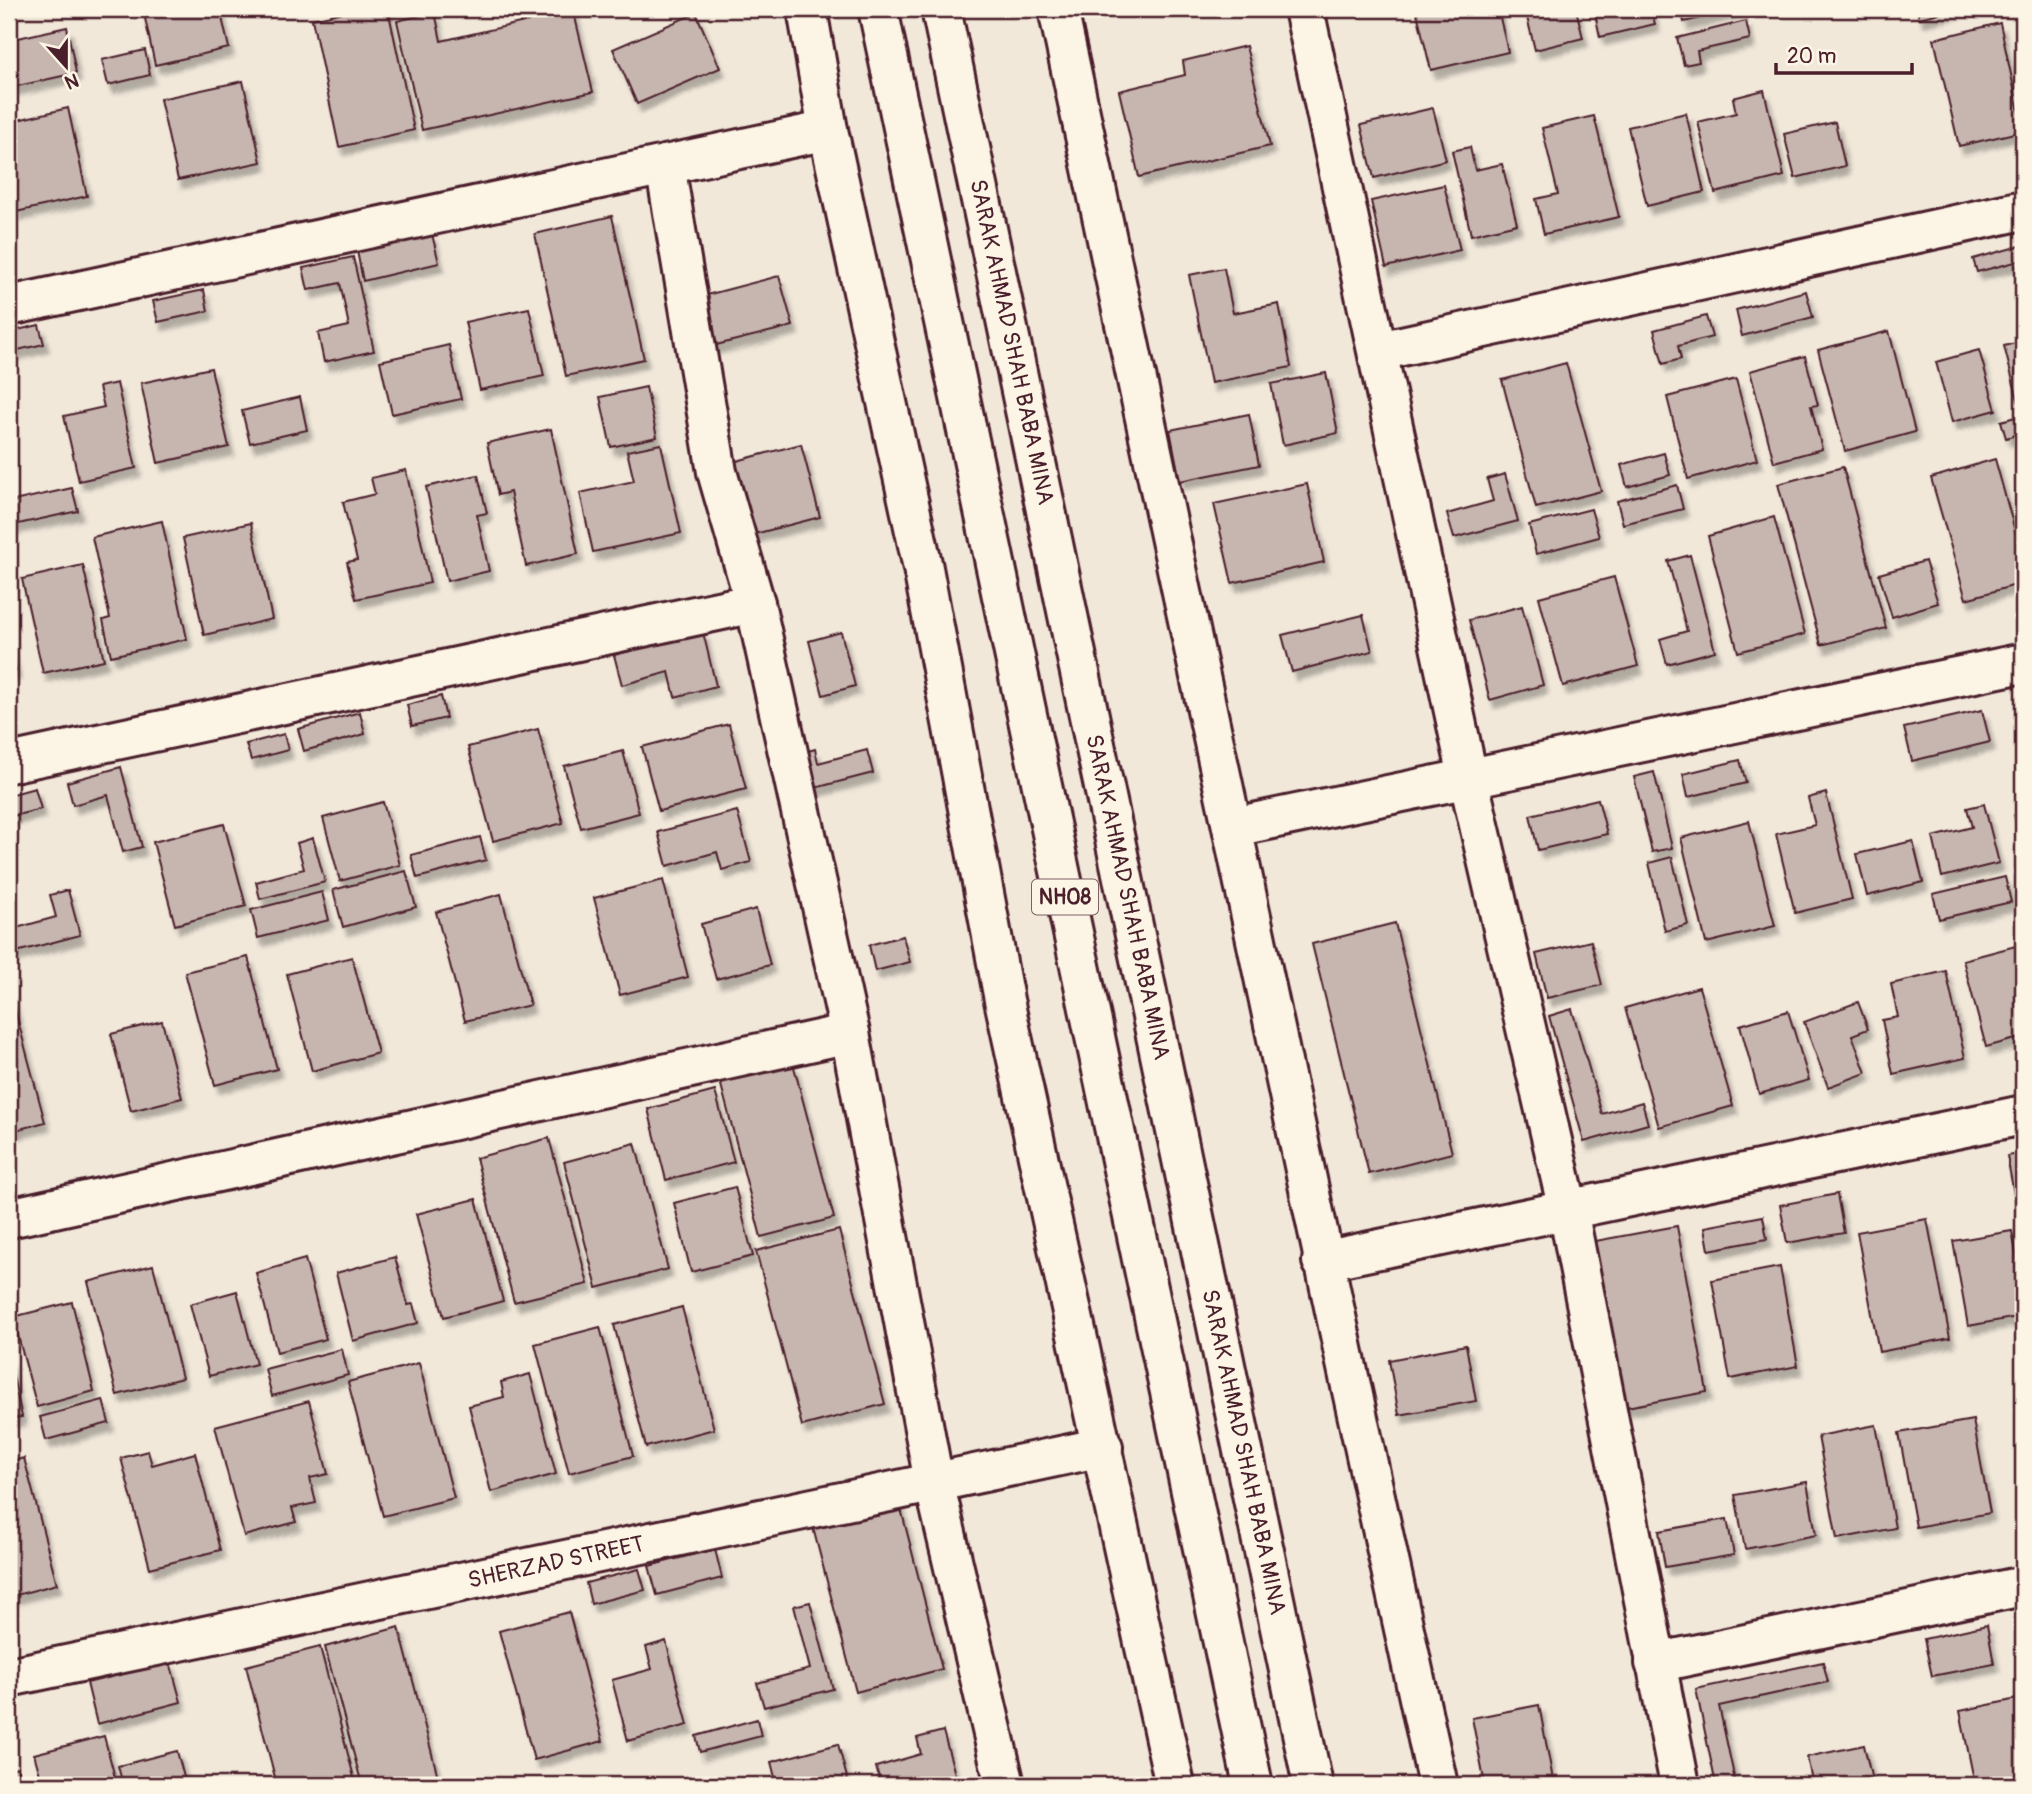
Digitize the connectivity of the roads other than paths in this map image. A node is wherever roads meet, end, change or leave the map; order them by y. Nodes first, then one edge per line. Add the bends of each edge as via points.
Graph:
1 (807, 9) edge
2 (878, 9) edge
3 (941, 9) edge
4 (1058, 9) edge
5 (1304, 9) edge
6 (828, 130) junction
7 (665, 165) junction
8 (2023, 210) edge
9 (9, 306) edge
10 (1379, 351) junction
11 (755, 603) junction
12 (2023, 663) edge
13 (9, 763) edge
14 (1468, 778) junction
15 (1234, 827) junction
16 (850, 1033) junction
17 (2023, 1115) edge
18 (1567, 1210) junction
19 (9, 1217) edge
20 (1322, 1261) junction
21 (1102, 1447) junction
22 (933, 1482) junction
23 (2023, 1586) edge
24 (1655, 1663) junction
25 (9, 1677) edge
26 (1005, 1785) edge
27 (1175, 1785) edge
28 (1253, 1785) edge
29 (1313, 1785) edge
30 (1438, 1785) edge
31 (1680, 1785) edge

1 - 6 main road
2 - 28 main road, NH08
3 - 29 main road, SARAK AHMAD SHAH BABA MINA / NH08
4 - 15 main road
5 - 10 main road
6 - 7 main road
6 - 21 main road via 923,568 1004,1000
7 - 9 main road
7 - 11 main road via 717,472
8 - 10 main road
10 - 14 main road
11 - 13 main road
11 - 16 main road
12 - 14 main road
14 - 15 main road
14 - 18 main road
15 - 20 main road
16 - 19 main road
16 - 22 main road
17 - 18 main road
18 - 20 main road
18 - 24 main road
20 - 30 main road
21 - 22 main road, SHERZAD STREET
21 - 27 main road
22 - 25 main road, SHERZAD STREET
22 - 26 main road
23 - 24 main road
24 - 31 main road

